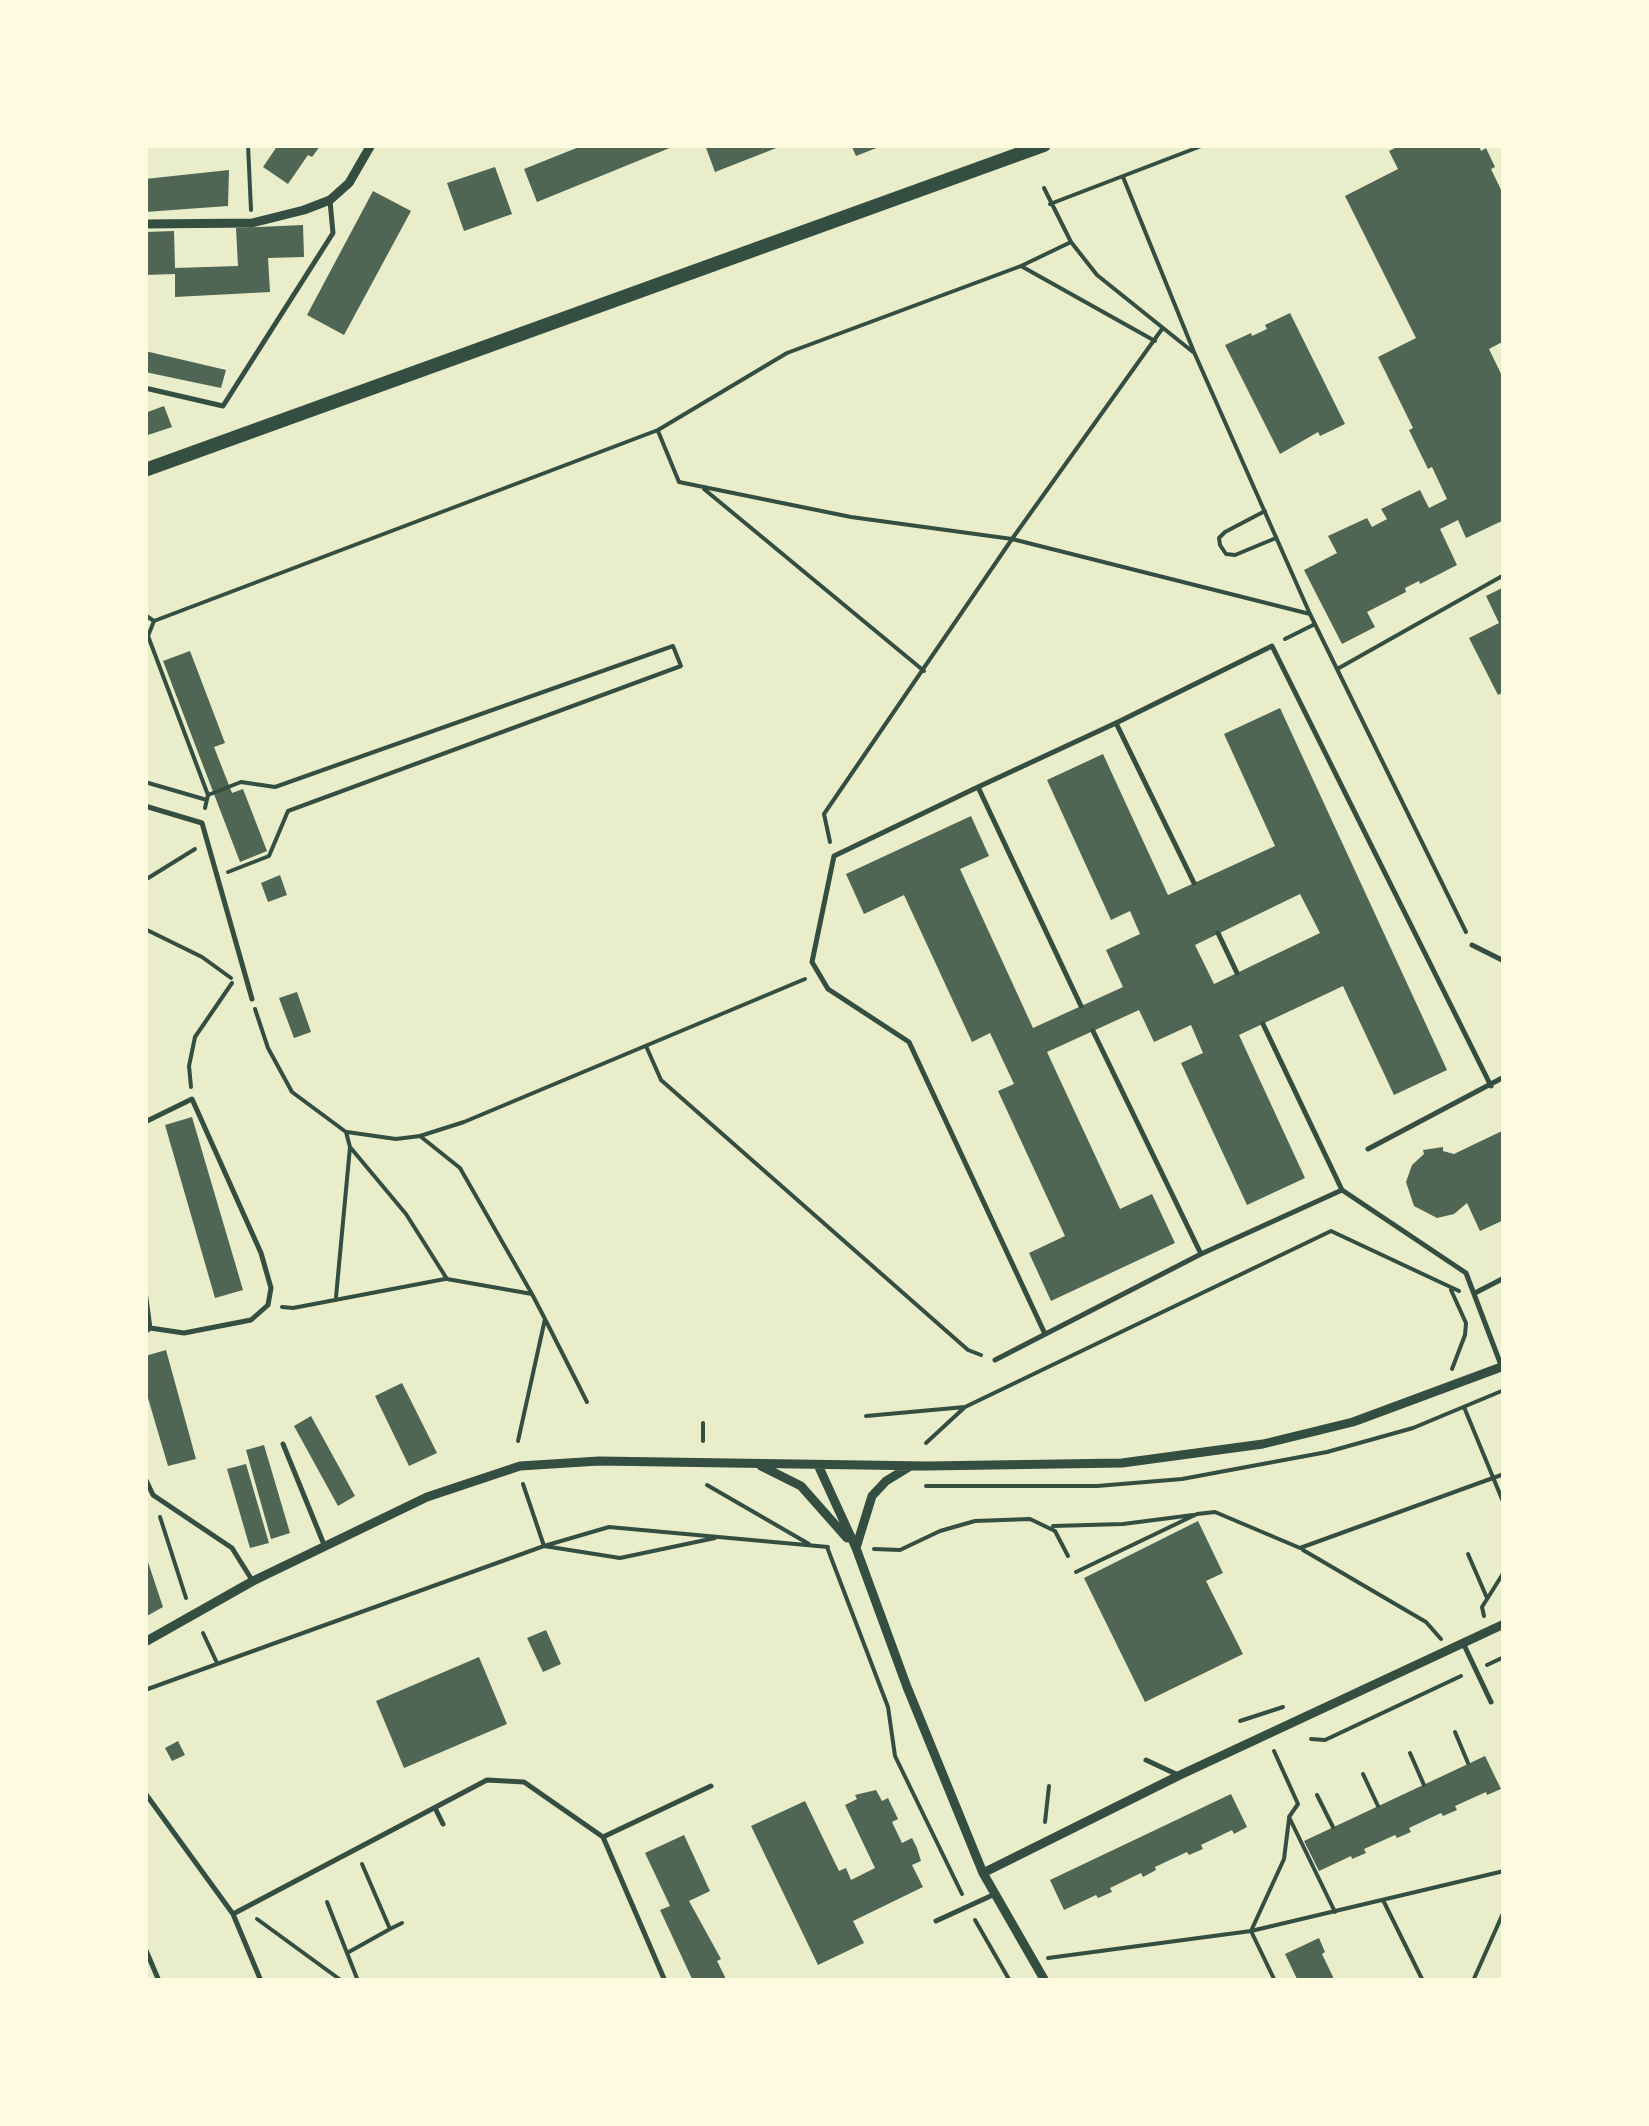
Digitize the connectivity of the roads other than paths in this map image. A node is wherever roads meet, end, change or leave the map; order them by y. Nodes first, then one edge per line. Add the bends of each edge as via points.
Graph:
1 (370, 145) edge
2 (1044, 145) edge
3 (330, 200) junction
4 (145, 224) edge
5 (145, 388) edge
6 (145, 470) edge
7 (1116, 723) junction
8 (978, 787) junction
9 (145, 806) edge
10 (1194, 883) dead end
11 (1218, 933) dead end
12 (1472, 946) road end
13 (1504, 961) edge
14 (1238, 973) dead end
15 (252, 1000) road end
16 (1081, 1006) dead end
17 (1263, 1024) dead end
18 (1093, 1031) dead end
19 (1504, 1077) edge
20 (1490, 1086) junction
21 (145, 1122) edge
22 (1368, 1149) dead end
23 (1342, 1190) junction
24 (1201, 1254) junction
25 (1504, 1278) edge
26 (145, 1291) edge
27 (1474, 1293) junction
28 (147, 1330) edge
29 (1045, 1334) junction
30 (995, 1360) road end
31 (1503, 1366) edge
32 (283, 1444) dead end
33 (758, 1464) junction
34 (818, 1465) junction
35 (912, 1466) junction
36 (145, 1478) edge
37 (324, 1546) junction
38 (856, 1548) junction
39 (254, 1581) junction
40 (1504, 1624) edge
41 (145, 1642) edge
42 (1464, 1645) junction
43 (1351, 1681) dead end
44 (1358, 1694) junction
45 (1491, 1702) dead end
46 (1146, 1760) dead end
47 (1178, 1776) junction
48 (711, 1786) dead end
49 (145, 1793) edge
50 (435, 1808) junction
51 (443, 1824) dead end
52 (603, 1837) junction
53 (983, 1873) junction
54 (995, 1894) junction
55 (233, 1914) junction
56 (936, 1921) dead end
57 (145, 1948) edge
58 (159, 1981) edge
59 (260, 1981) edge
60 (666, 1981) edge
61 (1045, 1981) edge

1 - 3 street via 349,183
2 - 6 main road
3 - 4 street via 252,223
3 - 5 lane via 333,233 223,406
7 - 8 lane
7 - 10 lane
7 - 20 lane via 1272,646
8 - 16 lane
8 - 29 lane via 834,856 812,962 828,989 909,1042
9 - 15 lane via 202,823
11 - 14 lane
12 - 13 lane
17 - 23 lane
18 - 24 lane
19 - 20 lane
20 - 22 lane
21 - 28 lane via 192,1099 271,1288 268,1304 251,1320 184,1332
23 - 24 lane
23 - 27 lane via 1466,1273
24 - 29 lane
25 - 27 lane
26 - 28 lane
27 - 31 lane
29 - 30 lane
31 - 35 street via 1354,1422 1263,1444 1122,1463
32 - 37 lane
33 - 34 street
33 - 37 street via 520,1466 427,1497
33 - 38 street via 801,1486
34 - 35 street
34 - 38 street
35 - 38 street via 872,1496
36 - 39 lane via 153,1495 232,1548
37 - 39 street
38 - 53 street
39 - 41 street
40 - 42 street
42 - 44 street
42 - 45 lane
43 - 44 lane
44 - 47 street
46 - 47 lane
47 - 53 street
48 - 52 lane
49 - 55 lane
50 - 51 lane
50 - 52 lane via 488,1780 524,1782
50 - 55 lane
52 - 60 lane
53 - 54 street
54 - 56 lane
54 - 61 street
55 - 59 lane
57 - 58 lane

